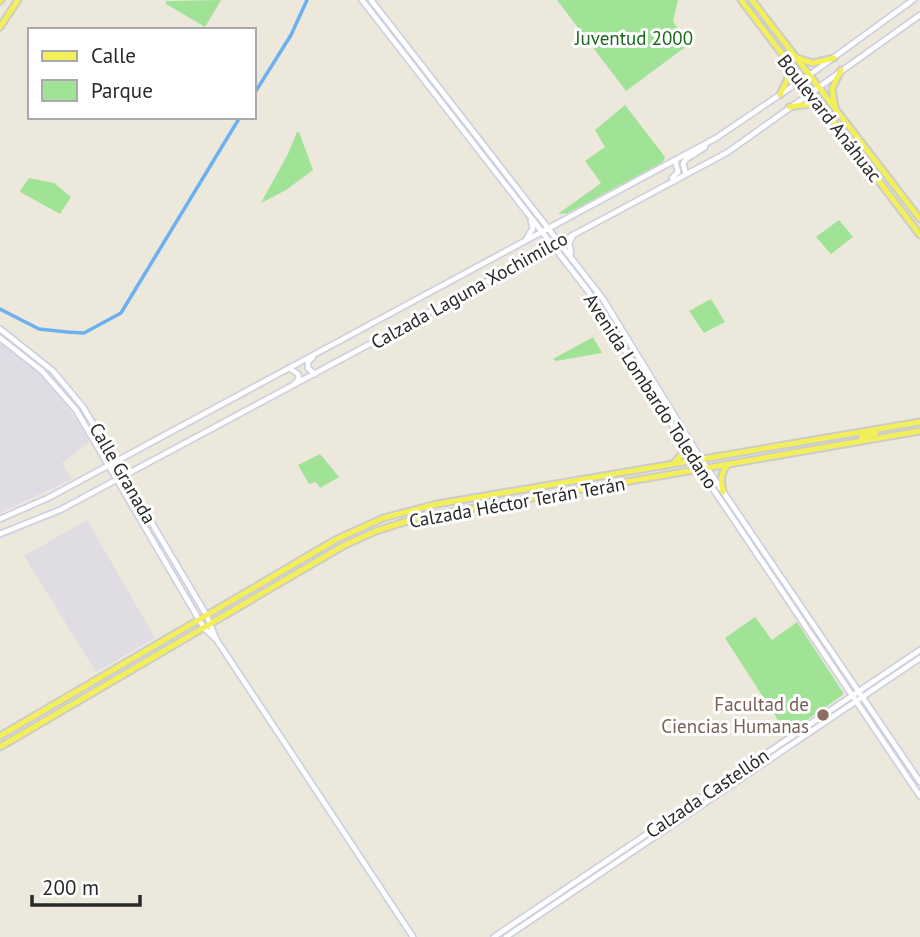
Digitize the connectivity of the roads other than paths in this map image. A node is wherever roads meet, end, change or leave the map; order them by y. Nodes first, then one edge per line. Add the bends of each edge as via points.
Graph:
1 (11, 0) edge
2 (18, 0) edge
3 (362, 0) edge
4 (371, 0) edge
5 (752, 0) edge
6 (913, 0) edge
7 (743, 2) edge
8 (12, 9) junction
9 (920, 15) edge
10 (767, 20) junction
11 (0, 27) edge
12 (796, 57) junction
13 (784, 58) junction
14 (834, 58) junction
15 (841, 70) junction
16 (810, 75) junction
17 (802, 80) junction
18 (428, 85) junction
19 (818, 86) junction
20 (811, 92) junction
21 (444, 93) junction
22 (780, 95) junction
23 (789, 107) junction
24 (836, 110) junction
25 (448, 111) junction
26 (828, 114) junction
27 (466, 121) junction
28 (726, 132) junction
29 (852, 146) junction
30 (675, 160) junction
31 (686, 174) junction
32 (886, 174) junction
33 (632, 202) junction
34 (908, 204) junction
35 (897, 205) junction
36 (530, 216) junction
37 (920, 219) edge
38 (549, 228) junction
39 (542, 232) junction
40 (575, 233) junction
41 (920, 234) edge
42 (559, 241) junction
43 (524, 242) junction
44 (552, 245) junction
45 (573, 260) junction
46 (618, 323) junction
47 (608, 324) junction
48 (0, 329) edge
49 (0, 338) edge
50 (316, 354) junction
51 (289, 368) junction
52 (315, 374) junction
53 (295, 384) junction
54 (920, 422) edge
55 (905, 425) junction
56 (920, 431) edge
57 (681, 440) junction
58 (861, 441) junction
59 (698, 460) junction
60 (116, 461) junction
61 (672, 464) junction
62 (728, 464) junction
63 (109, 465) junction
64 (706, 467) junction
65 (699, 468) junction
66 (125, 476) junction
67 (117, 480) junction
68 (723, 492) junction
69 (0, 519) edge
70 (0, 534) edge
71 (772, 578) junction
72 (789, 590) junction
73 (795, 612) junction
74 (206, 616) junction
75 (199, 620) junction
76 (211, 624) junction
77 (814, 627) junction
78 (204, 628) junction
79 (813, 638) junction
80 (216, 639) junction
81 (830, 650) junction
82 (920, 650) edge
83 (920, 658) edge
84 (858, 691) junction
85 (852, 695) junction
86 (862, 697) junction
87 (856, 701) junction
88 (0, 736) edge
89 (0, 747) edge
90 (920, 782) edge
91 (920, 796) edge
92 (413, 937) edge
93 (494, 937) edge
94 (506, 937) edge

1 - 8 main road
2 - 8 main road
3 - 18 main road, Avenida Lombardo Toledano
4 - 21 main road, Avenida Lombardo Toledano
5 - 10 main road, Boulevard Anáhuac
6 - 14 main road, Calzada Laguna Xochimilco
7 - 10 main road
7 - 13 main road, Boulevard Anáhuac
8 - 11 main road
9 - 15 main road, Calzada Laguna Xochimilco
10 - 12 main road, Boulevard Anáhuac
12 - 14 main road via 813,63
12 - 16 main road, Boulevard Anáhuac
13 - 17 main road, Boulevard Anáhuac
13 - 22 main road via 789,78
14 - 16 main road, Calzada Laguna Xochimilco
15 - 19 main road, Calzada Laguna Xochimilco
15 - 24 main road via 832,89
16 - 17 main road, Calzada Laguna Xochimilco
16 - 19 main road, Boulevard Anáhuac
17 - 20 main road, Boulevard Anáhuac
17 - 22 main road, Calzada Laguna Xochimilco
18 - 21 main road
18 - 25 main road, Avenida Lombardo Toledano
19 - 20 main road, Calzada Laguna Xochimilco
19 - 24 main road, Boulevard Anáhuac
20 - 23 main road, Calzada Laguna Xochimilco
20 - 26 main road, Boulevard Anáhuac
21 - 27 main road, Avenida Lombardo Toledano
22 - 28 main road, Calzada Laguna Xochimilco
23 - 26 main road via 810,104
23 - 31 main road, Calzada Laguna Xochimilco via 732,150
24 - 32 main road, Boulevard Anáhuac
25 - 27 main road via 454,110
25 - 36 main road, Avenida Lombardo Toledano
26 - 29 main road, Boulevard Anáhuac
27 - 38 main road, Avenida Lombardo Toledano
28 - 30 main road, Calzada Laguna Xochimilco
28 - 31 main road via 686,159
29 - 32 main road via 860,146
29 - 35 main road, Boulevard Anáhuac
30 - 33 main road via 676,176
30 - 38 main road, Calzada Laguna Xochimilco
31 - 33 main road, Calzada Laguna Xochimilco
32 - 34 main road, Boulevard Anáhuac
33 - 40 main road, Calzada Laguna Xochimilco
34 - 35 main road
34 - 37 main road, Boulevard Anáhuac
35 - 41 main road, Boulevard Anáhuac
36 - 39 main road, Avenida Lombardo Toledano
36 - 43 main road via 531,233
38 - 39 main road, Calzada Laguna Xochimilco
38 - 42 main road, Avenida Lombardo Toledano
39 - 43 main road, Calzada Laguna Xochimilco
39 - 44 main road, Avenida Lombardo Toledano
40 - 42 main road, Calzada Laguna Xochimilco
40 - 45 main road via 569,244
42 - 44 main road, Calzada Laguna Xochimilco
42 - 45 main road, Avenida Lombardo Toledano
43 - 50 main road, Calzada Laguna Xochimilco
44 - 47 main road, Avenida Lombardo Toledano
44 - 52 main road, Calzada Laguna Xochimilco
45 - 46 main road, Avenida Lombardo Toledano
46 - 47 main road
46 - 59 main road, Avenida Lombardo Toledano
47 - 57 main road, Avenida Lombardo Toledano
48 - 60 main road, Calle Granada via 62,380
49 - 63 main road, Calle Granada via 28,358 66,397
50 - 51 main road, Calzada Laguna Xochimilco
50 - 52 main road via 308,368
51 - 53 main road via 298,374
51 - 60 main road, Calzada Laguna Xochimilco
52 - 53 main road, Calzada Laguna Xochimilco
53 - 66 main road, Calzada Laguna Xochimilco
54 - 55 main road, Calzada Héctor Terán Terán
55 - 58 main road via 864,436
55 - 59 main road, Calzada Héctor Terán Terán
56 - 58 main road, Calzada Héctor Terán Terán
57 - 59 main road, Avenida Lombardo Toledano
57 - 61 main road via 683,453
58 - 62 main road, Calzada Héctor Terán Terán
59 - 61 main road, Calzada Héctor Terán Terán
59 - 64 main road, Avenida Lombardo Toledano
59 - 65 main road, Avenida Lombardo Toledano
60 - 63 main road, Calzada Laguna Xochimilco
60 - 66 main road, Calle Granada
61 - 74 main road, Calzada Héctor Terán Terán via 437,504 383,518 337,539
62 - 64 main road, Calzada Héctor Terán Terán
62 - 68 main road via 720,480
63 - 67 main road, Calle Granada
63 - 69 main road, Calzada Laguna Xochimilco
64 - 65 main road, Calzada Héctor Terán Terán
64 - 68 main road, Avenida Lombardo Toledano
65 - 71 main road, Avenida Lombardo Toledano
65 - 76 main road, Calzada Héctor Terán Terán via 394,524 343,546
66 - 67 main road, Calzada Laguna Xochimilco
66 - 74 main road, Calle Granada
67 - 70 main road, Calzada Laguna Xochimilco via 49,516
67 - 75 main road, Calle Granada
68 - 72 main road, Avenida Lombardo Toledano
71 - 72 main road
71 - 73 main road, Avenida Lombardo Toledano
72 - 77 main road, Avenida Lombardo Toledano
73 - 77 main road
73 - 79 main road, Avenida Lombardo Toledano
74 - 75 main road, Calzada Héctor Terán Terán
74 - 76 main road, Calle Granada
75 - 78 main road, Calle Granada
75 - 88 main road, Calzada Héctor Terán Terán
76 - 78 main road, Calzada Héctor Terán Terán
76 - 80 main road, Calle Granada
77 - 81 main road, Avenida Lombardo Toledano
78 - 80 main road, Calle Granada
78 - 89 main road, Calzada Héctor Terán Terán
79 - 81 main road
79 - 85 main road, Avenida Lombardo Toledano
80 - 92 main road, Calle Granada
81 - 84 main road, Avenida Lombardo Toledano
82 - 84 main road, Calzada Castellón
83 - 86 main road, Calzada Castellón
84 - 85 main road, Calzada Castellón
84 - 86 main road, Avenida Lombardo Toledano
85 - 87 main road, Avenida Lombardo Toledano
85 - 93 main road, Calzada Castellón
86 - 87 main road, Calzada Castellón
86 - 90 main road, Avenida Lombardo Toledano
87 - 91 main road, Avenida Lombardo Toledano
87 - 94 main road, Calzada Castellón

